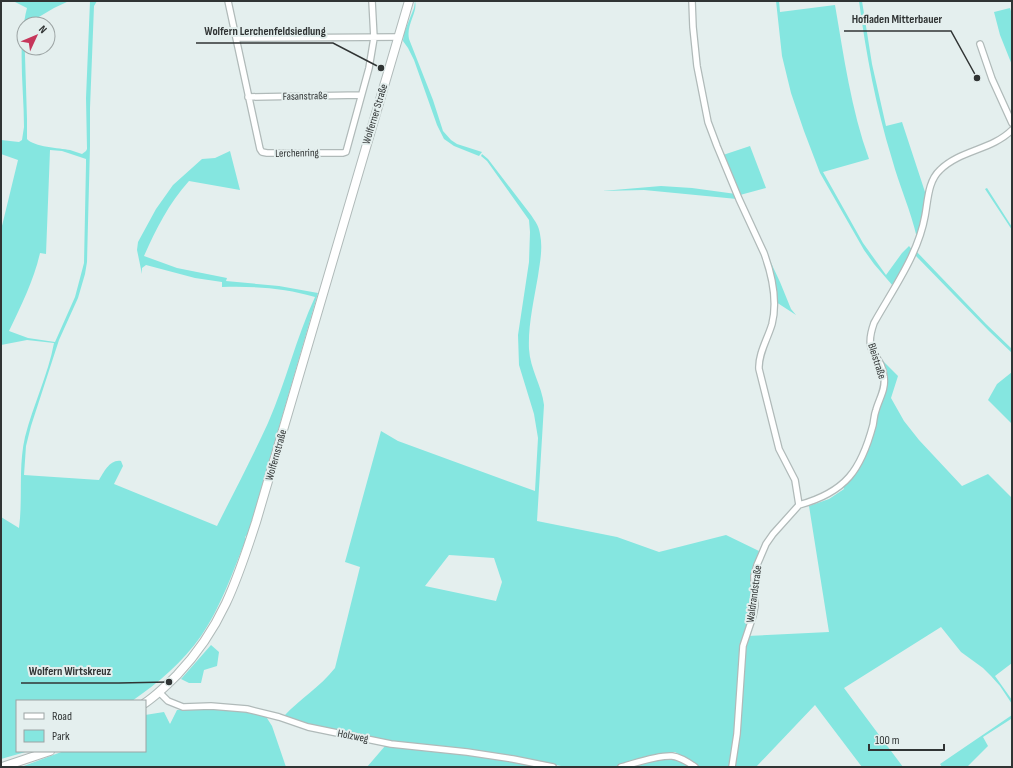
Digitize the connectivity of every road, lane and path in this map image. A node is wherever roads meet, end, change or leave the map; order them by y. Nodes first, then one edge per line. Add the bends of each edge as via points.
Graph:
1 (228, 1) edge
2 (372, 1) edge
3 (409, 1) edge
4 (692, 1) edge
5 (399, 37) junction
6 (236, 38) junction
7 (374, 38) junction
8 (980, 44) dead end
9 (361, 95) junction
10 (248, 97) junction
11 (1012, 123) edge
12 (1012, 130) edge
13 (355, 180) joint
14 (799, 506) junction
15 (159, 692) junction
16 (146, 702) edge
17 (47, 752) edge
18 (2, 767) edge
19 (553, 767) edge
20 (621, 767) edge
21 (695, 767) edge
22 (732, 767) edge

1 - 6 street, Lerchenring
2 - 7 street, Lerchenring
3 - 5 main road, Wolferner Straße
4 - 14 street via 697,66 708,122 770,269 774,304 772,322 759,359 759,369 779,449 795,480
5 - 7 street
5 - 13 main road, Wolferner Straße
6 - 7 street
6 - 10 street, Lerchenring
7 - 9 street, Lerchenring
8 - 11 street via 992,80
9 - 10 street, Fasanstraße
9 - 10 street, Lerchenring via 346,152 343,153 262,152
12 - 14 street, Bleistraße via 989,145 956,158 940,170 931,185 923,227 911,258 872,330 870,346 883,370 885,383 857,467 841,487
13 - 15 main road, Wolfernstraße via 236,584 206,639 186,665
14 - 22 street, Waldrandstraße via 766,544 754,576 755,606 743,646
15 - 16 main road, Wolfernstraße
15 - 19 street, Holzweg via 172,704 183,707 247,709 308,727 391,744 498,757
17 - 18 main road
20 - 21 street via 673,756

